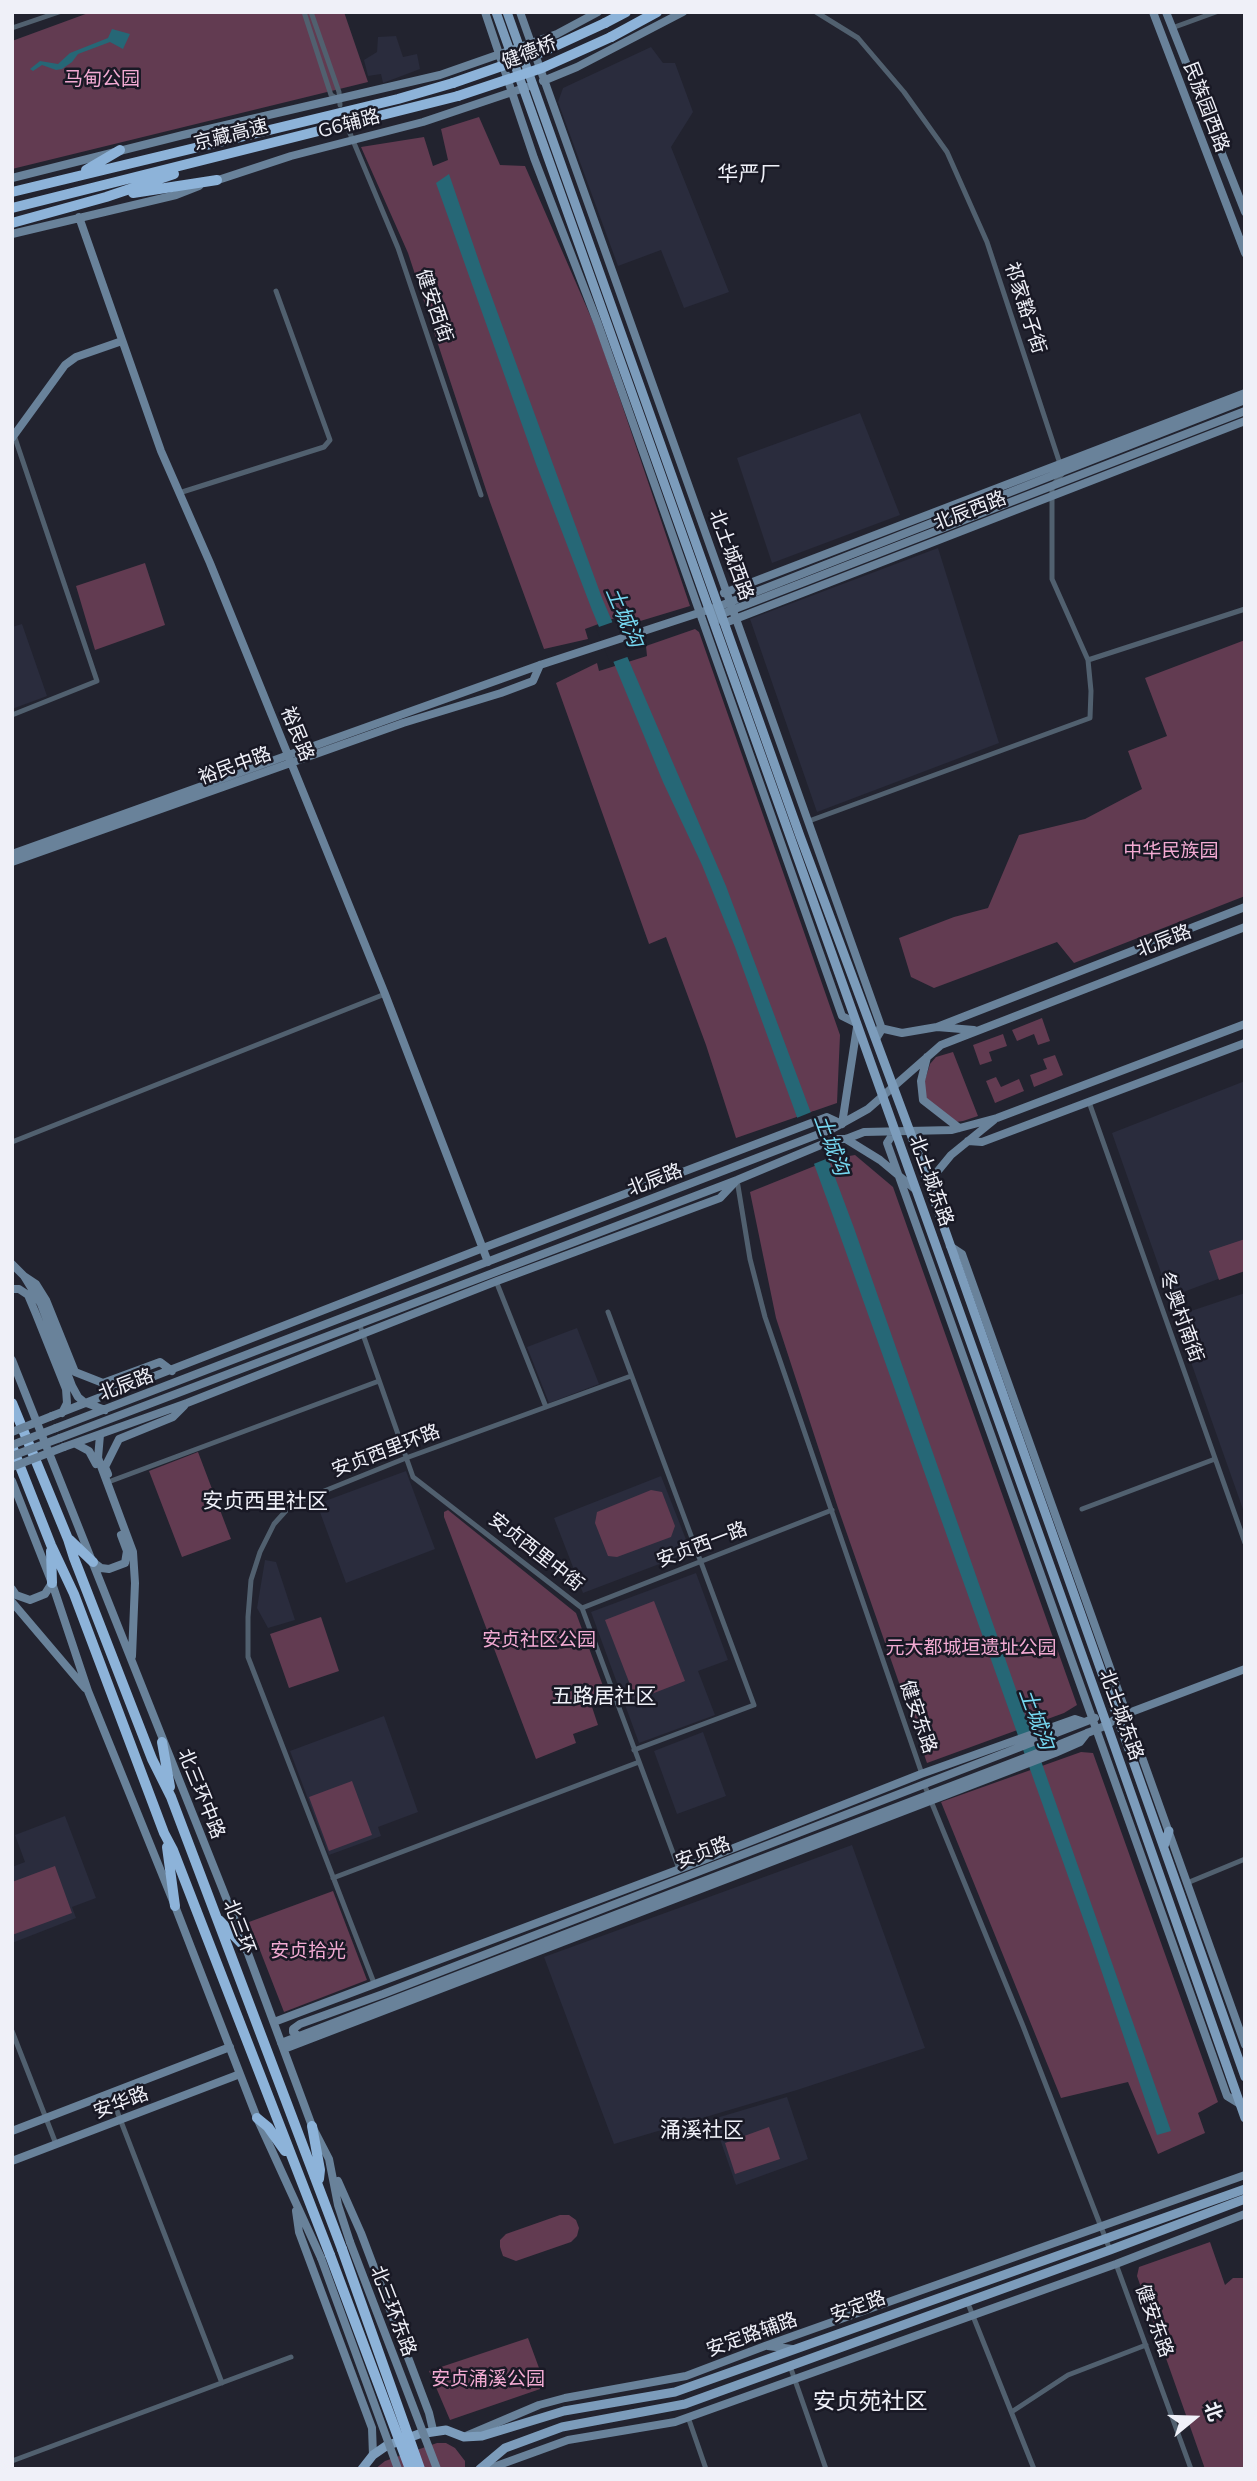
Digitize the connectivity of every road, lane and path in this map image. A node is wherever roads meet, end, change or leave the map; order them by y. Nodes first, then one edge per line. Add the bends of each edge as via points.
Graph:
1 (59, 12) edge
2 (304, 12) edge
3 (312, 12) edge
4 (485, 12) edge
5 (496, 12) edge
6 (507, 12) edge
7 (520, 12) edge
8 (598, 12) edge
9 (625, 12) edge
10 (657, 12) edge
11 (683, 12) edge
12 (816, 12) edge
13 (1153, 12) edge
14 (1166, 12) edge
15 (1216, 12) edge
16 (1172, 28) junction
17 (12, 29) edge
18 (558, 34) junction
19 (532, 44) junction
20 (514, 50) junction
21 (499, 56) junction
22 (471, 65) junction
23 (577, 67) junction
24 (545, 80) junction
25 (453, 83) joint
26 (528, 87) junction
27 (511, 93) junction
28 (458, 96) joint
29 (339, 102) junction
30 (484, 102) junction
31 (350, 135) junction
32 (120, 150) junction
33 (236, 152) junction
34 (74, 176) junction
35 (12, 178) edge
36 (217, 180) junction
37 (12, 192) edge
38 (106, 197) junction
39 (12, 208) edge
40 (1245, 212) edge
41 (79, 218) junction
42 (12, 223) edge
43 (12, 234) edge
44 (1245, 253) edge
45 (276, 290) dead end
46 (122, 341) junction
47 (1245, 393) edge
48 (1245, 400) edge
49 (1245, 411) edge
50 (1245, 421) edge
51 (13, 437) edge
52 (1061, 469) junction
53 (1052, 491) junction
54 (179, 493) junction
55 (481, 495) dead end
56 (818, 563) junction
57 (726, 593) junction
58 (1245, 609) edge
59 (721, 610) junction
60 (733, 610) junction
61 (704, 612) junction
62 (1088, 660) junction
63 (540, 665) junction
64 (12, 715) edge
65 (291, 759) junction
66 (808, 821) junction
67 (12, 854) edge
68 (12, 862) edge
69 (1245, 906) edge
70 (1245, 927) edge
71 (385, 994) junction
72 (1245, 1024) edge
73 (857, 1025) junction
74 (870, 1025) junction
75 (937, 1027) junction
76 (882, 1029) junction
77 (977, 1030) junction
78 (876, 1039) junction
79 (1245, 1043) edge
80 (927, 1057) junction
81 (894, 1087) junction
82 (883, 1096) junction
83 (1088, 1102) junction
84 (997, 1118) junction
85 (842, 1124) junction
86 (959, 1128) junction
87 (910, 1131) junction
88 (895, 1132) junction
89 (846, 1139) junction
90 (968, 1141) junction
91 (12, 1142) edge
92 (899, 1178) junction
93 (737, 1180) junction
94 (928, 1183) junction
95 (916, 1190) junction
96 (483, 1248) junction
97 (488, 1262) junction
98 (12, 1264) edge
99 (493, 1271) junction
100 (24, 1276) junction
101 (497, 1282) junction
102 (12, 1289) edge
103 (608, 1312) dead end
104 (359, 1323) junction
105 (363, 1335) junction
106 (12, 1360) edge
107 (997, 1366) junction
108 (172, 1371) junction
109 (981, 1372) junction
110 (631, 1376) junction
111 (379, 1381) junction
112 (12, 1403) edge
113 (87, 1403) junction
114 (187, 1403) junction
115 (546, 1407) junction
116 (62, 1413) junction
117 (106, 1415) junction
118 (57, 1428) junction
119 (12, 1432) edge
120 (99, 1436) junction
121 (60, 1438) junction
122 (75, 1444) junction
123 (12, 1445) edge
124 (12, 1456) edge
125 (406, 1458) junction
126 (1215, 1459) junction
127 (12, 1467) edge
128 (12, 1481) edge
129 (111, 1481) junction
130 (1082, 1508) dead end
131 (832, 1510) junction
132 (68, 1539) junction
133 (1245, 1543) edge
134 (51, 1545) junction
135 (93, 1562) junction
136 (701, 1563) junction
137 (52, 1583) junction
138 (135, 1583) junction
139 (12, 1589) edge
140 (12, 1602) edge
141 (582, 1608) junction
142 (12, 1613) edge
143 (34, 1626) junction
144 (132, 1663) junction
145 (1245, 1669) edge
146 (88, 1691) junction
147 (1103, 1715) junction
148 (1122, 1716) junction
149 (1088, 1721) junction
150 (1107, 1725) junction
151 (1092, 1731) junction
152 (162, 1742) junction
153 (1010, 1747) junction
154 (635, 1750) junction
155 (971, 1756) junction
156 (989, 1760) junction
157 (639, 1762) junction
158 (921, 1774) junction
159 (927, 1793) junction
160 (172, 1797) junction
161 (1168, 1831) junction
162 (164, 1833) junction
163 (1164, 1848) junction
164 (1245, 1859) edge
165 (679, 1869) junction
166 (706, 1873) junction
167 (333, 1878) junction
168 (1187, 1883) junction
169 (600, 1898) junction
170 (175, 1906) junction
171 (596, 1912) junction
172 (629, 1912) junction
173 (215, 1916) junction
174 (246, 1948) junction
175 (420, 1966) junction
176 (441, 1972) junction
177 (452, 1976) junction
178 (374, 1983) junction
179 (448, 1986) junction
180 (324, 2003) junction
181 (274, 2022) junction
182 (304, 2023) junction
183 (12, 2031) edge
184 (299, 2036) junction
185 (1245, 2045) edge
186 (282, 2046) junction
187 (230, 2047) junction
188 (240, 2074) junction
189 (1245, 2077) edge
190 (110, 2093) junction
191 (1240, 2104) junction
192 (46, 2118) junction
193 (257, 2118) junction
194 (1245, 2118) edge
195 (120, 2120) junction
196 (312, 2126) junction
197 (12, 2131) edge
198 (56, 2144) junction
199 (329, 2159) junction
200 (12, 2161) edge
201 (294, 2164) junction
202 (1245, 2175) edge
203 (319, 2186) junction
204 (1245, 2189) edge
205 (1245, 2199) edge
206 (295, 2201) junction
207 (1245, 2214) edge
208 (1102, 2228) junction
209 (1106, 2238) junction
210 (346, 2246) junction
211 (1110, 2250) junction
212 (326, 2256) junction
213 (1116, 2264) junction
214 (967, 2301) junction
215 (974, 2315) junction
216 (765, 2346) junction
217 (1146, 2346) junction
218 (792, 2349) junction
219 (291, 2357) dead end
220 (790, 2366) junction
221 (793, 2379) junction
222 (222, 2383) junction
223 (1013, 2411) junction
224 (688, 2417) junction
225 (433, 2430) junction
226 (464, 2437) junction
227 (373, 2455) junction
228 (12, 2461) edge
229 (488, 2465) edge
230 (362, 2469) edge
231 (398, 2469) edge
232 (410, 2469) edge
233 (420, 2469) edge
234 (437, 2469) edge
235 (480, 2469) edge
236 (706, 2469) edge
237 (826, 2469) edge
238 (1034, 2469) edge
239 (1191, 2469) edge

1 - 17 street
2 - 29 street via 331,95
3 - 29 street
4 - 21 street
5 - 20 main road
6 - 20 main road
7 - 19 street
8 - 18 street, G6辅路
9 - 25 highway, 健德桥, bridge via 542,52
10 - 28 highway, 健德桥, bridge via 542,68
11 - 23 street, G6辅路
12 - 52 street, 祁家豁子街 via 858,38 947,152 987,242
13 - 44 street, 民族园西路
14 - 16 street, 民族园西路
15 - 16 street
16 - 40 street, 民族园西路
18 - 19 street, G6辅路
18 - 23 street
19 - 20 street, G6辅路
19 - 24 street, 北土城西路
20 - 21 street, G6辅路
20 - 26 main road
21 - 22 street, G6辅路
21 - 27 street, 北土城西路
22 - 29 street, G6辅路
22 - 30 street
23 - 24 street, G6辅路
24 - 26 street, G6辅路
24 - 57 street, 北土城西路
25 - 34 highway, 京藏高速
26 - 27 street, G6辅路
26 - 59 main road, 北土城西路
26 - 61 main road, 北土城西路
27 - 30 street, G6辅路
27 - 61 street, 北土城西路
28 - 33 highway, 京藏高速
29 - 32 street, G6辅路
30 - 31 street, G6辅路 via 422,122
31 - 36 street, G6辅路
31 - 55 street, 健安西街 via 398,248
32 - 34 highway
32 - 35 street, G6辅路
33 - 38 highway
33 - 39 highway, 京藏高速
34 - 37 highway, 京藏高速
36 - 38 highway
36 - 41 street, G6辅路
38 - 42 highway
41 - 43 street, G6辅路
41 - 46 street, 裕民路
45 - 54 street via 330,440 324,447
46 - 51 street via 65,365
46 - 54 street, 裕民路
47 - 52 street, 北辰西路
48 - 52 street, 北辰西路
49 - 53 street, 北辰西路
50 - 53 street, 北辰西路
51 - 64 street via 97,681
52 - 53 street
52 - 56 street, 北辰西路
53 - 60 street, 北辰西路
53 - 62 street via 1052,579
54 - 65 street, 裕民路
56 - 57 street, 北辰西路
56 - 60 street, 北辰西路
57 - 59 street, 北辰西路
57 - 60 street, 北土城西路
58 - 62 street
59 - 60 street, 北辰西路
59 - 60 street, 北辰西路
59 - 61 street
59 - 61 street
59 - 74 main road, 北土城西路
60 - 66 street, 北土城西路
61 - 63 street, 裕民中路
61 - 73 main road, 北土城西路
62 - 66 street via 1090,718
63 - 65 street, 裕民中路
63 - 65 street, 裕民中路 via 533,681 501,694
65 - 67 street, 裕民中路
65 - 68 street, 裕民中路
65 - 71 street, 裕民路
66 - 76 street, 北土城西路
69 - 75 street, 北辰路
70 - 77 street, 北辰路
71 - 91 street
71 - 96 street, 裕民路
72 - 84 street, 北辰路
73 - 82 main road, 北土城西路
73 - 85 street
74 - 76 street
74 - 78 main road, 北土城西路
75 - 76 street via 902,1033
75 - 77 street
76 - 78 street
77 - 80 street, 北辰路 via 941,1045
78 - 81 main road, 北土城西路
79 - 83 street
80 - 81 street, 北辰路
80 - 86 street via 923,1100
81 - 82 street, 北辰路
81 - 87 main road, 北土城东路
82 - 85 street, 北辰路
82 - 88 main road, 北土城西路
83 - 90 street via 982,1142
83 - 126 street, 冬奥村南街
84 - 86 street, 北辰路
84 - 90 street
85 - 96 street, 北辰路 via 827,1117
85 - 97 street, 北辰路
86 - 87 street, 北辰路
87 - 88 street, 北辰路
87 - 94 main road, 北土城东路
88 - 89 street, 北辰路 via 864,1132
88 - 92 street, 北土城东路 via 887,1143
88 - 95 main road, 北土城东路
89 - 92 street
89 - 93 street, 北辰路 via 835,1139
90 - 94 street
92 - 95 street
92 - 149 street, 北土城东路
93 - 99 street, 北辰路
93 - 101 street, 北辰路 via 720,1198
93 - 131 street, 健安东路 via 749,1257 765,1317
94 - 107 main road, 北土城东路
95 - 109 main road, 北土城东路
96 - 97 street, 裕民路
96 - 108 street, 北辰路
97 - 117 street, 北辰路
98 - 100 street
99 - 101 street
99 - 104 street, 北辰路
100 - 108 street via 46,1300 75,1372 103,1383 160,1362
100 - 113 street via 41,1304 72,1386
101 - 105 street, 北辰路
101 - 115 street
102 - 116 street via 28,1295 41,1326 66,1389
103 - 110 street
104 - 105 street, 安贞西里中街
104 - 117 street, 北辰路
105 - 111 street, 安贞西里中街
105 - 114 street, 北辰路
106 - 135 street, 北三环中路
107 - 109 street
107 - 148 main road, 北土城东路
108 - 113 street, 北辰路
109 - 147 main road, 北土城东路
110 - 115 street, 安贞西里环路
110 - 136 street
111 - 125 street, 安贞西里中街
111 - 129 street
112 - 132 highway, 北三环
113 - 116 street, 北辰路
113 - 117 street
114 - 120 street, 北辰路
114 - 129 street via 173,1417 119,1438 105,1467
115 - 125 street, 安贞西里环路
116 - 118 street
116 - 119 street, 北辰路, bridge
117 - 118 street, 北辰路
117 - 120 street
117 - 121 street, 北辰路
118 - 123 street, 北辰路, bridge
120 - 122 street, 北辰路
120 - 138 street via 98,1458 133,1552
121 - 122 street
121 - 124 street, 北辰路, bridge
122 - 127 street, 北辰路, bridge
122 - 135 street via 89,1451 95,1463 127,1551 125,1563 117,1567 101,1568
123 - 134 highway, 北三环
125 - 141 street, 安贞西里中街 via 413,1477
125 - 167 street, 安贞西里环路 via 292,1504 274,1524 251,1580 248,1657
126 - 130 street
126 - 133 street, 冬奥村南街
128 - 137 street
129 - 138 street via 140,1566
131 - 136 street, 安贞西一路
131 - 158 street, 健安东路
132 - 135 highway
132 - 160 highway, 北三环 via 152,1759
134 - 137 highway
134 - 162 highway, 北三环 via 74,1594
135 - 144 street, 北三环中路
136 - 141 street, 安贞西一路
136 - 154 street via 754,1705
137 - 139 street via 45,1594 30,1600
137 - 146 street
138 - 144 street
140 - 143 street
141 - 154 street, 安贞西里中街
142 - 143 street
143 - 146 street
144 - 152 street, 北三环中路
145 - 148 street, 安贞路
146 - 170 street
147 - 148 street, 安贞路
147 - 149 street, 安贞路
147 - 150 main road, 北土城东路
148 - 150 street, 安贞路
148 - 161 street, 北土城东路
148 - 163 main road, 北土城东路
149 - 151 street, 北土城东路
149 - 153 street, 安贞路
150 - 151 street, 安贞路
150 - 191 main road, 北土城东路
151 - 159 street, 安贞路 via 1054,1750
151 - 191 street, 北土城东路 via 1227,2096
152 - 160 highway
152 - 174 street, 北三环中路
153 - 155 street, 安贞路
153 - 156 street, 安贞路
154 - 157 street, 安贞西里中街
155 - 156 street
155 - 158 street, 安贞路
156 - 159 street, 安贞路
157 - 165 street, 安贞西里中街
157 - 167 street
158 - 159 street, 健安东路
158 - 166 street, 安贞路
159 - 166 street, 安贞路
159 - 208 street, 健安东路
160 - 173 highway, 北三环
161 - 163 main road
161 - 168 street, 北土城东路
162 - 170 highway
162 - 201 highway, 北三环
163 - 189 main road, 北土城东路
164 - 168 street
165 - 166 street, 安贞路
165 - 169 street, 安贞路
166 - 171 street, 安贞路
166 - 172 street, 安贞路
167 - 178 street, 安贞西里环路
168 - 185 street, 北土城东路
169 - 171 street
169 - 175 street, 安贞路
170 - 187 street
171 - 176 street, 安贞路
172 - 177 street, 安贞路
172 - 179 street, 安贞路
173 - 174 highway
173 - 203 highway, 北三环
174 - 181 street, 北三环中路
175 - 176 street
175 - 178 street, 安贞路
176 - 182 street, 安贞路
177 - 179 street
177 - 184 street, 安贞路
178 - 180 street, 安贞路
179 - 186 street, 安贞路
180 - 181 street, 安贞路
180 - 182 street
181 - 186 street, 北三环中路
182 - 184 street via 293,2029
183 - 192 street
184 - 186 street, 安贞路
186 - 196 street, 北三环中路
187 - 188 street
187 - 190 street, 安华路
188 - 193 street
188 - 195 street, 安华路
190 - 192 street, 安华路
190 - 195 street
191 - 194 main road, 北土城东路
192 - 197 street, 安华路
192 - 198 street
193 - 201 highway
193 - 206 street
195 - 198 street, 安华路
195 - 222 street
196 - 199 street, 北三环中路
196 - 203 highway
198 - 200 street, 安华路
199 - 210 street, 北三环中路
199 - 225 street via 361,2232
201 - 212 highway, 北三环
202 - 208 street, 安定路辅路
203 - 210 highway, 北三环
204 - 209 main road, 安定路
205 - 211 main road, 安定路
206 - 212 street
206 - 227 street via 299,2232 372,2428
207 - 213 street
208 - 209 street, 健安东路
208 - 216 street, 安定路辅路
209 - 211 street, 健安东路
209 - 218 main road, 安定路
210 - 233 highway, 北三环, bridge
210 - 234 street, 北三环东路, bridge
211 - 214 main road, 安定路
212 - 231 street, bridge
212 - 232 highway, 北三环, bridge
213 - 215 street
213 - 217 street, 健安东路
214 - 215 street
214 - 220 main road, 安定路
215 - 221 street
215 - 223 street
216 - 218 street
216 - 226 street, 安定路辅路 via 685,2376 539,2405
217 - 223 street via 1068,2375
217 - 239 street, 健安东路
218 - 226 main road, 安定路 via 675,2392 564,2411 511,2429
219 - 222 street
220 - 221 street
220 - 229 main road, 安定路 via 685,2404 562,2427 505,2448
221 - 224 street
221 - 237 street
222 - 228 street
223 - 238 street
224 - 229 street via 568,2440
224 - 236 street
225 - 226 main road, 安定路
225 - 227 main road
227 - 230 main road
229 - 235 main road, 安定路

